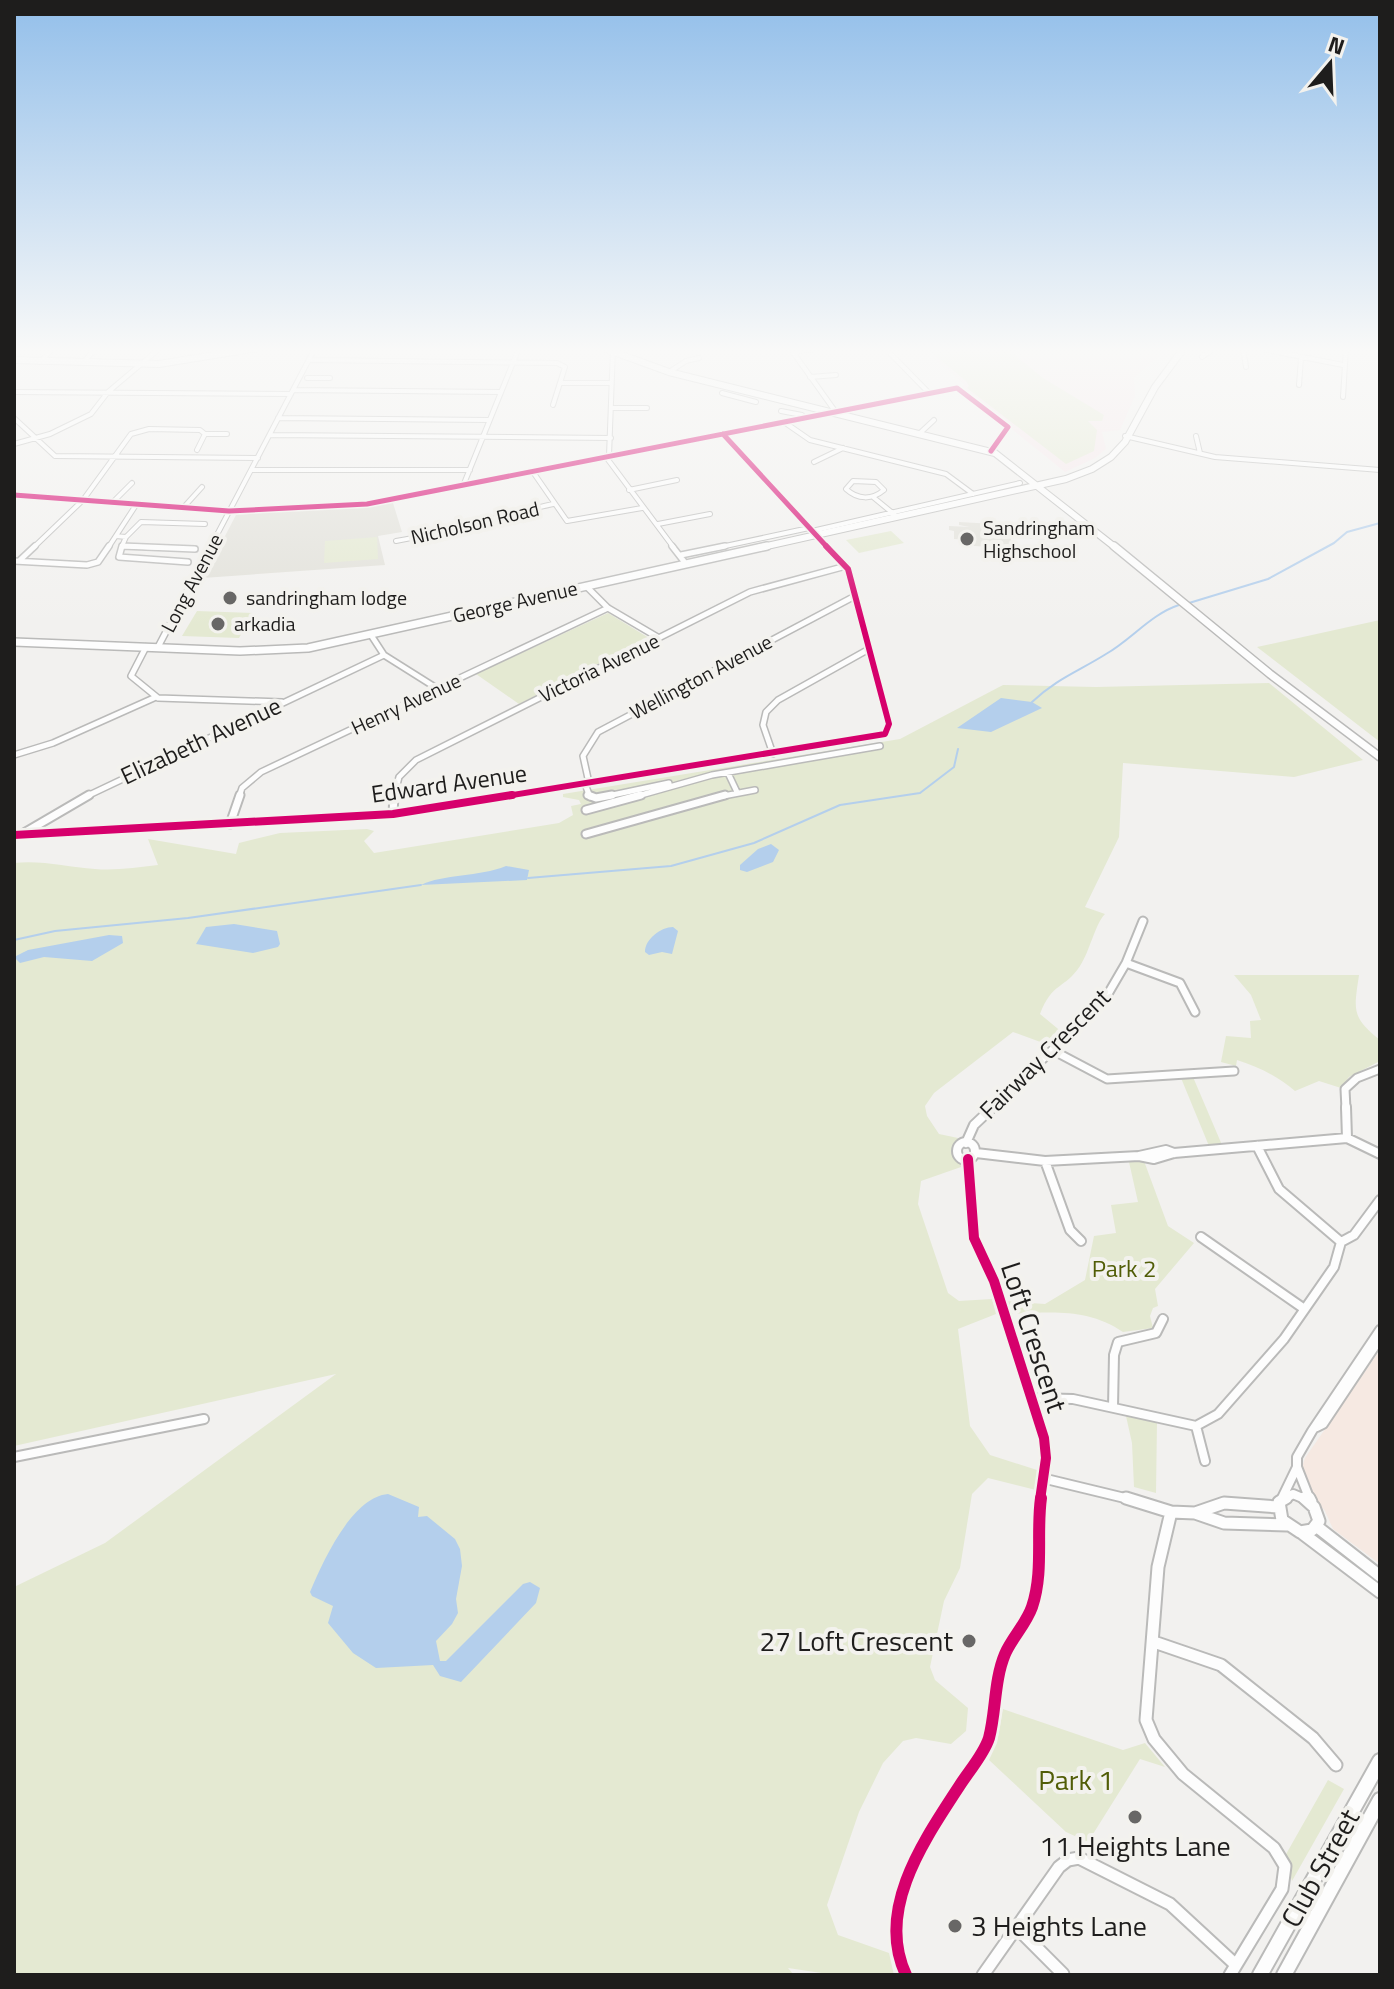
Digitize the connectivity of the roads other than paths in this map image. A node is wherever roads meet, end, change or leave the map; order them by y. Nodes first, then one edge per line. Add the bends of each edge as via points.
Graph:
1 (38, 441) edge
2 (126, 441) edge
3 (202, 441) edge
4 (267, 441) edge
5 (482, 441) edge
6 (611, 441) edge
7 (687, 441) edge
8 (729, 441) edge
9 (816, 441) edge
10 (951, 441) edge
11 (998, 441) edge
12 (1124, 441) edge
13 (1124, 441) edge
14 (1144, 441) edge
15 (1197, 441) edge
16 (843, 448) junction
17 (197, 450) dead end
18 (991, 451) junction
19 (1200, 453) junction
20 (115, 456) junction
21 (608, 456) junction
22 (258, 458) junction
23 (814, 462) dead end
24 (252, 470) junction
25 (470, 470) junction
26 (1380, 470) edge
27 (533, 472) junction
28 (1066, 479) junction
29 (677, 480) dead end
30 (132, 483) dead end
31 (1039, 484) junction
32 (463, 486) junction
33 (1022, 486) junction
34 (202, 487) dead end
35 (629, 490) junction
36 (1010, 491) junction
37 (14, 495) edge
38 (976, 496) junction
39 (1052, 496) junction
40 (873, 497) junction
41 (83, 500) junction
42 (112, 503) junction
43 (553, 504) junction
44 (136, 505) junction
45 (183, 508) junction
46 (642, 508) junction
47 (229, 511) junction
48 (710, 514) dead end
49 (895, 514) junction
50 (205, 524) dead end
51 (658, 524) junction
52 (812, 531) junction
53 (116, 536) junction
54 (126, 537) junction
55 (396, 541) dead end
56 (122, 546) junction
57 (195, 549) dead end
58 (681, 555) junction
59 (17, 561) edge
60 (188, 562) dead end
61 (686, 564) junction
62 (846, 566) junction
63 (586, 586) junction
64 (855, 596) junction
65 (608, 608) junction
66 (371, 635) junction
67 (659, 638) junction
68 (14, 642) edge
69 (146, 647) junction
70 (158, 647) junction
71 (869, 649) junction
72 (384, 655) junction
73 (438, 689) junction
74 (156, 697) junction
75 (284, 702) junction
76 (880, 746) dead end
77 (773, 754) junction
78 (14, 755) edge
79 (1380, 757) edge
80 (728, 773) junction
81 (587, 784) junction
82 (648, 789) junction
83 (755, 790) dead end
84 (737, 792) junction
85 (586, 810) dead end
86 (393, 814) junction
87 (230, 824) junction
88 (18, 834) edge
89 (586, 834) dead end
90 (1143, 921) dead end
91 (1126, 963) junction
92 (1195, 1012) dead end
93 (1054, 1051) junction
94 (1234, 1071) dead end
95 (1379, 1071) edge
96 (1347, 1138) junction
97 (966, 1143) junction
98 (1257, 1146) junction
99 (1375, 1147) edge
100 (1380, 1154) edge
101 (972, 1156) junction
102 (1045, 1161) junction
103 (1380, 1200) edge
104 (1201, 1237) dead end
105 (1081, 1241) dead end
106 (1341, 1242) junction
107 (1303, 1308) junction
108 (1163, 1319) dead end
109 (1380, 1330) edge
110 (1380, 1338) edge
111 (1032, 1398) junction
112 (1113, 1407) junction
113 (204, 1419) dead end
114 (1196, 1426) junction
115 (1312, 1431) junction
116 (14, 1457) edge
117 (1205, 1461) dead end
118 (1297, 1467) junction
119 (1042, 1478) junction
120 (1280, 1502) junction
121 (1312, 1503) junction
122 (1246, 1506) junction
123 (1171, 1512) junction
124 (1195, 1513) junction
125 (1250, 1524) junction
126 (1287, 1525) junction
127 (1316, 1526) junction
128 (1300, 1532) junction
129 (1380, 1576) edge
130 (1380, 1592) edge
131 (1154, 1642) junction
132 (1380, 1761) edge
133 (1336, 1765) dead end
134 (1380, 1800) edge
135 (1017, 1928) junction
136 (1233, 1970) edge
137 (1063, 1974) edge
138 (906, 1975) edge
139 (983, 1975) edge
140 (1260, 1975) edge
141 (1284, 1975) edge

1 - 20 street via 55,456
2 - 20 street
3 - 17 street
4 - 22 street, Long Avenue
5 - 25 street
6 - 21 street
7 - 21 street
8 - 52 street
9 - 16 street
10 - 18 main road
11 - 18 street
12 - 28 main road via 1104,465
13 - 31 main road via 1100,464
14 - 19 street
15 - 19 street
16 - 23 street
16 - 38 street via 946,474
18 - 31 main road
19 - 26 street
20 - 22 street
20 - 41 street
21 - 27 street
21 - 35 street
22 - 24 street, Long Avenue
24 - 25 street
24 - 47 street, Long Avenue
25 - 32 street
27 - 32 street
27 - 43 street
28 - 31 main road
28 - 39 main road
29 - 35 street
30 - 42 street
31 - 33 main road, George Avenue
31 - 36 main road, George Avenue
31 - 39 main road
32 - 47 street via 367,504
33 - 36 main road, George Avenue
33 - 38 street, George Avenue
33 - 39 main road
34 - 45 street
35 - 46 street
36 - 38 main road, George Avenue
37 - 41 street
38 - 49 main road, George Avenue
39 - 79 main road
40 - 40 street via 851,494 846,486 858,480 876,482 884,490
40 - 49 street
41 - 42 street
41 - 59 street
42 - 44 street
43 - 46 street via 562,518 572,521
43 - 55 street, Nicholson Road
44 - 45 street
44 - 53 street
45 - 47 street
46 - 51 street
47 - 70 street, Long Avenue
48 - 51 street
49 - 52 main road, George Avenue
50 - 54 street via 139,522
51 - 58 street
52 - 58 street, George Avenue
52 - 61 main road, George Avenue
52 - 62 street
53 - 54 street
53 - 59 street via 95,564
54 - 56 street
56 - 57 street
56 - 60 street via 118,557
58 - 61 street
61 - 63 main road, George Avenue
62 - 64 street
62 - 67 street, Victoria Avenue via 765,586
63 - 65 street
63 - 66 main road, George Avenue
64 - 71 street
64 - 81 street, Wellington Avenue via 598,732 583,756
65 - 67 street
65 - 73 street, Henry Avenue
66 - 70 main road, George Avenue via 284,651
66 - 72 street
67 - 86 street, Victoria Avenue via 410,764 392,787
68 - 69 main road, George Avenue
69 - 70 main road, George Avenue
69 - 74 street via 131,676
71 - 77 street via 765,711 761,725
71 - 77 street, Edward Avenue via 889,724 885,734
72 - 73 street
72 - 75 street, Elizabeth Avenue
73 - 87 street, Henry Avenue via 261,772 242,788
74 - 75 street
74 - 78 street
75 - 88 street, Elizabeth Avenue via 95,791
76 - 80 street
77 - 81 street, Edward Avenue
80 - 82 street
80 - 84 street
81 - 82 street via 588,796 596,798
81 - 86 street, Edward Avenue
82 - 85 street
83 - 84 street
84 - 89 street
86 - 87 street, Edward Avenue
87 - 88 street, Edward Avenue
90 - 91 street, Fairway Crescent
91 - 92 street via 1180,983
91 - 93 street, Fairway Crescent via 1105,999
93 - 94 street via 1107,1079
93 - 97 street, Fairway Crescent via 974,1125
95 - 96 street via 1357,1078 1345,1089
96 - 98 street
96 - 99 street
97 - 101 street via 975,1148
97 - 101 street, Loft Crescent via 956,1150
98 - 102 street via 1154,1159
98 - 106 street via 1279,1189
99 - 100 street
101 - 102 street
101 - 111 street, Loft Crescent via 974,1238 994,1281
102 - 105 street via 1070,1230
103 - 106 street via 1354,1235
104 - 107 street
106 - 107 street via 1334,1267
107 - 114 street via 1284,1339 1218,1414
108 - 112 street via 1156,1333 1118,1342
109 - 115 street
110 - 115 street via 1323,1424
111 - 112 street via 1062,1397
111 - 119 street, Loft Crescent via 1044,1438
112 - 114 street
113 - 116 street
114 - 117 street
115 - 118 street
118 - 120 street
118 - 121 street
119 - 123 street
119 - 138 street, Loft Crescent via 1034,1599 1004,1656 988,1742 929,1833 900,1897 896,1929
120 - 121 street via 1300,1495
120 - 122 street
120 - 126 street
121 - 127 street
122 - 124 street via 1216,1503
122 - 125 street
123 - 124 street
123 - 131 street via 1158,1567
124 - 125 street
125 - 126 street
126 - 128 street
127 - 128 street
127 - 129 street
128 - 130 street
131 - 133 street via 1221,1665 1313,1738
131 - 136 street via 1145,1702 1151,1738 1171,1763 1274,1848 1285,1866 1282,1889
132 - 140 main road, Club Street
134 - 141 main road, Club Street
135 - 136 street via 1059,1867 1079,1858 1170,1904
135 - 137 street
135 - 139 street

